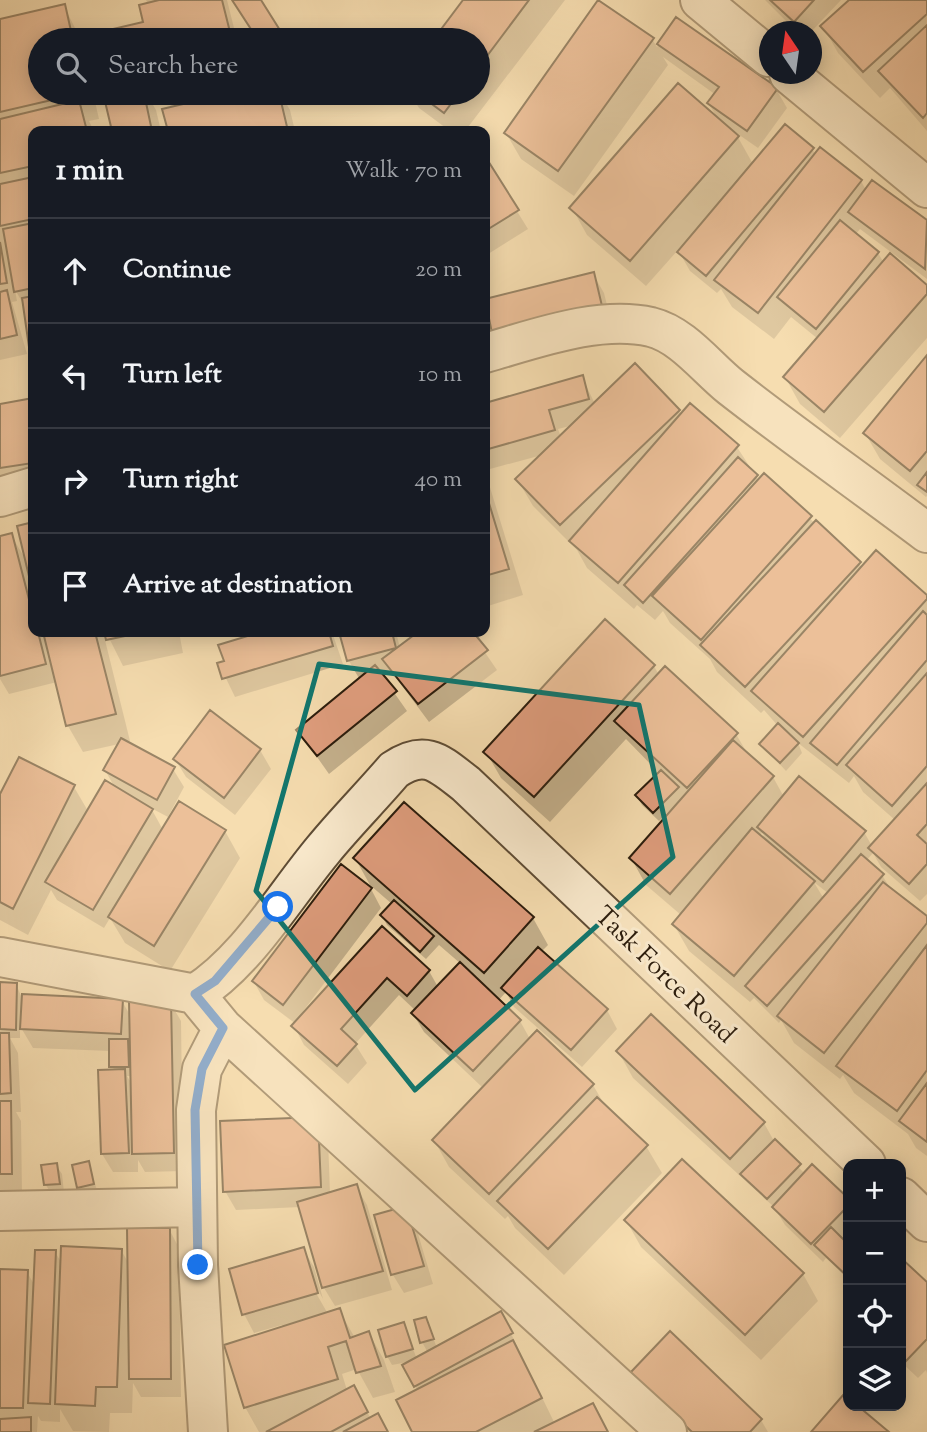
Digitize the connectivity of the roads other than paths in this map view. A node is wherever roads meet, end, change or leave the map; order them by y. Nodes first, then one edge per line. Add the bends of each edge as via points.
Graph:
1 (700, 0) edge
2 (759, 49) edge
3 (801, 84) edge
4 (927, 188) edge
5 (490, 352) edge
6 (28, 489) edge
7 (0, 497) edge
8 (927, 533) edge
9 (0, 957) edge
10 (195, 994) junction
11 (223, 1028) junction
12 (861, 1159) edge
13 (906, 1202) edge
14 (197, 1207) junction
15 (0, 1212) edge
16 (927, 1222) edge
17 (208, 1432) edge
18 (667, 1432) edge

1 - 2 street
3 - 4 street
5 - 8 street via 611,325 638,325 671,335 731,386
6 - 7 street
9 - 10 street
10 - 11 street
10 - 12 street, Task Force Road via 215,981 244,950 394,770 421,758 437,762 466,784
11 - 14 street via 202,1069 195,1110
11 - 18 street
13 - 16 street
14 - 15 street
14 - 17 street

